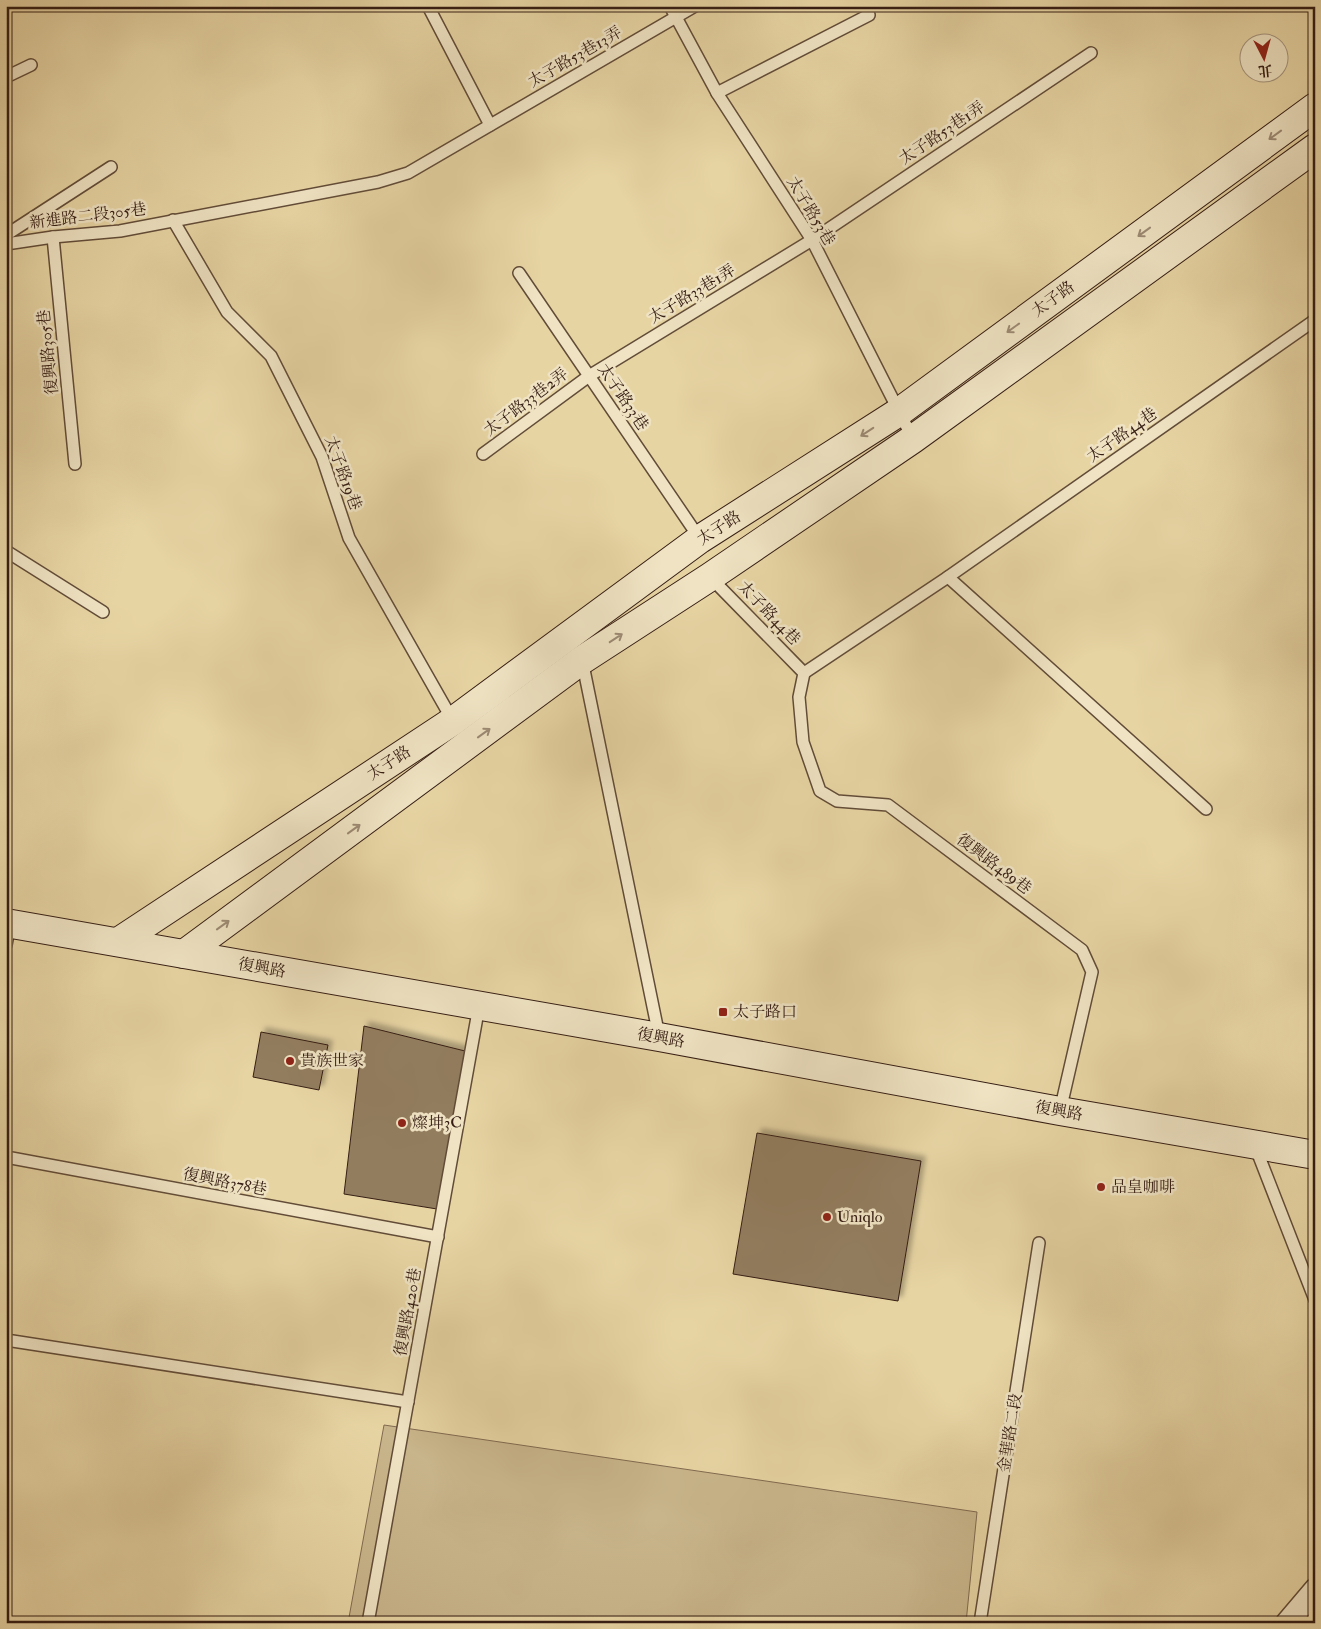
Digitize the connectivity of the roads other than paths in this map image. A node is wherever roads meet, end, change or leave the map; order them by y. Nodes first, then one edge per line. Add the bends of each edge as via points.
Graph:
1 (428, 6) edge
2 (670, 6) edge
3 (695, 6) edge
4 (868, 15) dead end
5 (676, 18) junction
6 (1091, 53) dead end
7 (31, 65) dead end
8 (6, 77) edge
9 (717, 93) junction
10 (1315, 106) edge
11 (490, 125) junction
12 (1315, 148) edge
13 (111, 167) dead end
14 (378, 182) joint
15 (173, 220) junction
16 (6, 235) edge
17 (53, 236) junction
18 (812, 240) junction
19 (6, 244) edge
20 (519, 273) dead end
21 (1315, 320) edge
22 (588, 376) junction
23 (899, 412) junction
24 (913, 439) junction
25 (483, 454) dead end
26 (75, 464) dead end
27 (700, 539) junction
28 (7, 555) edge
29 (710, 577) junction
30 (948, 577) junction
31 (103, 612) dead end
32 (582, 660) junction
33 (804, 673) junction
34 (453, 721) junction
35 (1206, 809) dead end
36 (7, 930) edge
37 (118, 942) junction
38 (184, 954) junction
39 (479, 1006) junction
40 (659, 1037) junction
41 (1060, 1111) junction
42 (1254, 1144) junction
43 (1315, 1156) edge
44 (6, 1157) edge
45 (438, 1237) junction
46 (1039, 1243) dead end
47 (1315, 1300) edge
48 (6, 1340) edge
49 (408, 1402) junction
50 (1315, 1590) edge
51 (368, 1623) edge
52 (980, 1623) edge
53 (1287, 1623) edge

1 - 11 lane
2 - 5 lane, 太子路53巷
3 - 5 lane, 太子路53巷13弄
4 - 9 lane
5 - 9 lane, 太子路53巷
5 - 11 lane, 太子路53巷13弄
6 - 18 lane, 太子路53巷1弄
7 - 8 lane
9 - 18 lane, 太子路53巷
10 -> 23 street, 太子路
11 - 14 lane, 太子路53巷13弄 via 408,173
12 - 24 street, 太子路
13 - 16 lane
14 - 15 lane, 新進路二段305巷
15 - 17 lane, 新進路二段305巷 via 120,231
15 - 34 lane, 太子路19巷 via 228,312 271,356 322,457 349,538
17 - 19 lane, 新進路二段305巷
17 - 26 lane, 復興路305巷
18 - 22 lane, 太子路33巷1弄
18 - 23 lane, 太子路53巷
20 - 22 lane, 太子路33巷
21 - 30 lane, 太子路44巷
22 - 25 lane, 太子路33巷2弄
22 - 27 lane, 太子路33巷
23 - 24 lane, 太子路53巷
23 -> 27 street, 太子路
24 - 29 street, 太子路
27 - 34 street, 太子路
28 - 31 lane
32 -> 29 street, 太子路
29 - 33 lane, 太子路44巷
30 - 33 lane, 太子路44巷
30 - 35 lane
38 -> 32 street, 太子路
32 - 40 lane
33 - 41 lane, 復興路489巷 via 799,697 803,742 820,791 837,801 888,805 1082,950 1092,972
34 - 37 street, 太子路
36 - 37 street, 復興路
37 - 38 street, 復興路
38 - 39 street, 復興路
39 - 40 street, 復興路
39 - 45 lane, 復興路420巷
40 - 41 street, 復興路
41 - 42 street, 復興路
42 - 43 street, 復興路
42 - 47 lane
44 - 45 lane, 復興路378巷
45 - 49 lane, 復興路420巷
46 - 52 lane, 金華路二段
48 - 49 lane
49 - 51 lane, 復興路420巷
50 - 53 street

